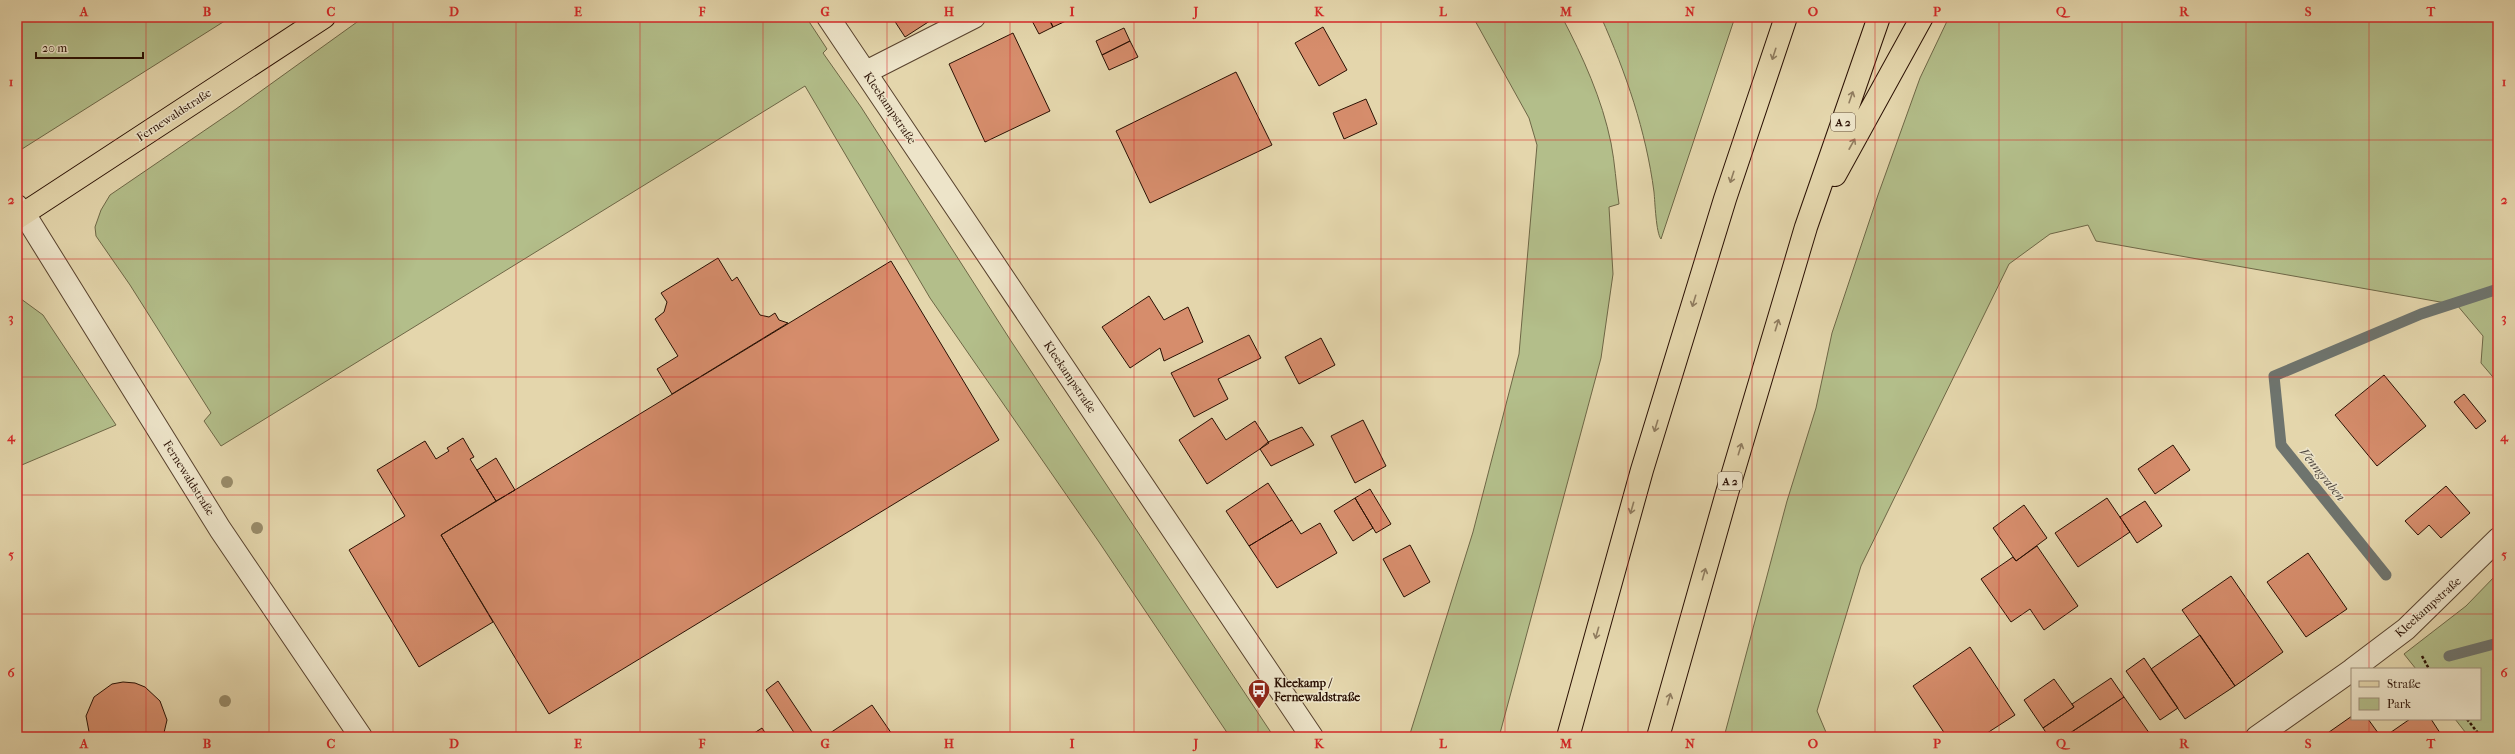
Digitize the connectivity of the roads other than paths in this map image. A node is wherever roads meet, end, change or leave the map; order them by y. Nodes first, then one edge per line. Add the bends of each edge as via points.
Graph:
1 (324, 17) edge
2 (828, 17) edge
3 (974, 17) edge
4 (1786, 17) edge
5 (1879, 17) edge
6 (1922, 17) edge
7 (866, 72) junction
8 (20, 213) edge
9 (1806, 227) junction
10 (2498, 539) edge
11 (2356, 668) edge
12 (2351, 671) edge
13 (361, 737) edge
14 (1312, 737) edge
15 (1568, 737) edge
16 (1658, 737) edge
17 (2257, 737) edge

1 - 8 main road, Fernewaldstraße
2 - 7 street, Kleekampstraße
3 - 7 street
4 -> 15 main road via 1725,199 1642,470
9 -> 5 main road, A 2
9 -> 6 main road
7 - 14 street, Kleekampstraße
8 - 13 street, Fernewaldstraße via 220,529
16 -> 9 main road, A 2
10 - 11 street, Kleekampstraße via 2406,629
12 - 17 street, Kleekampstraße

